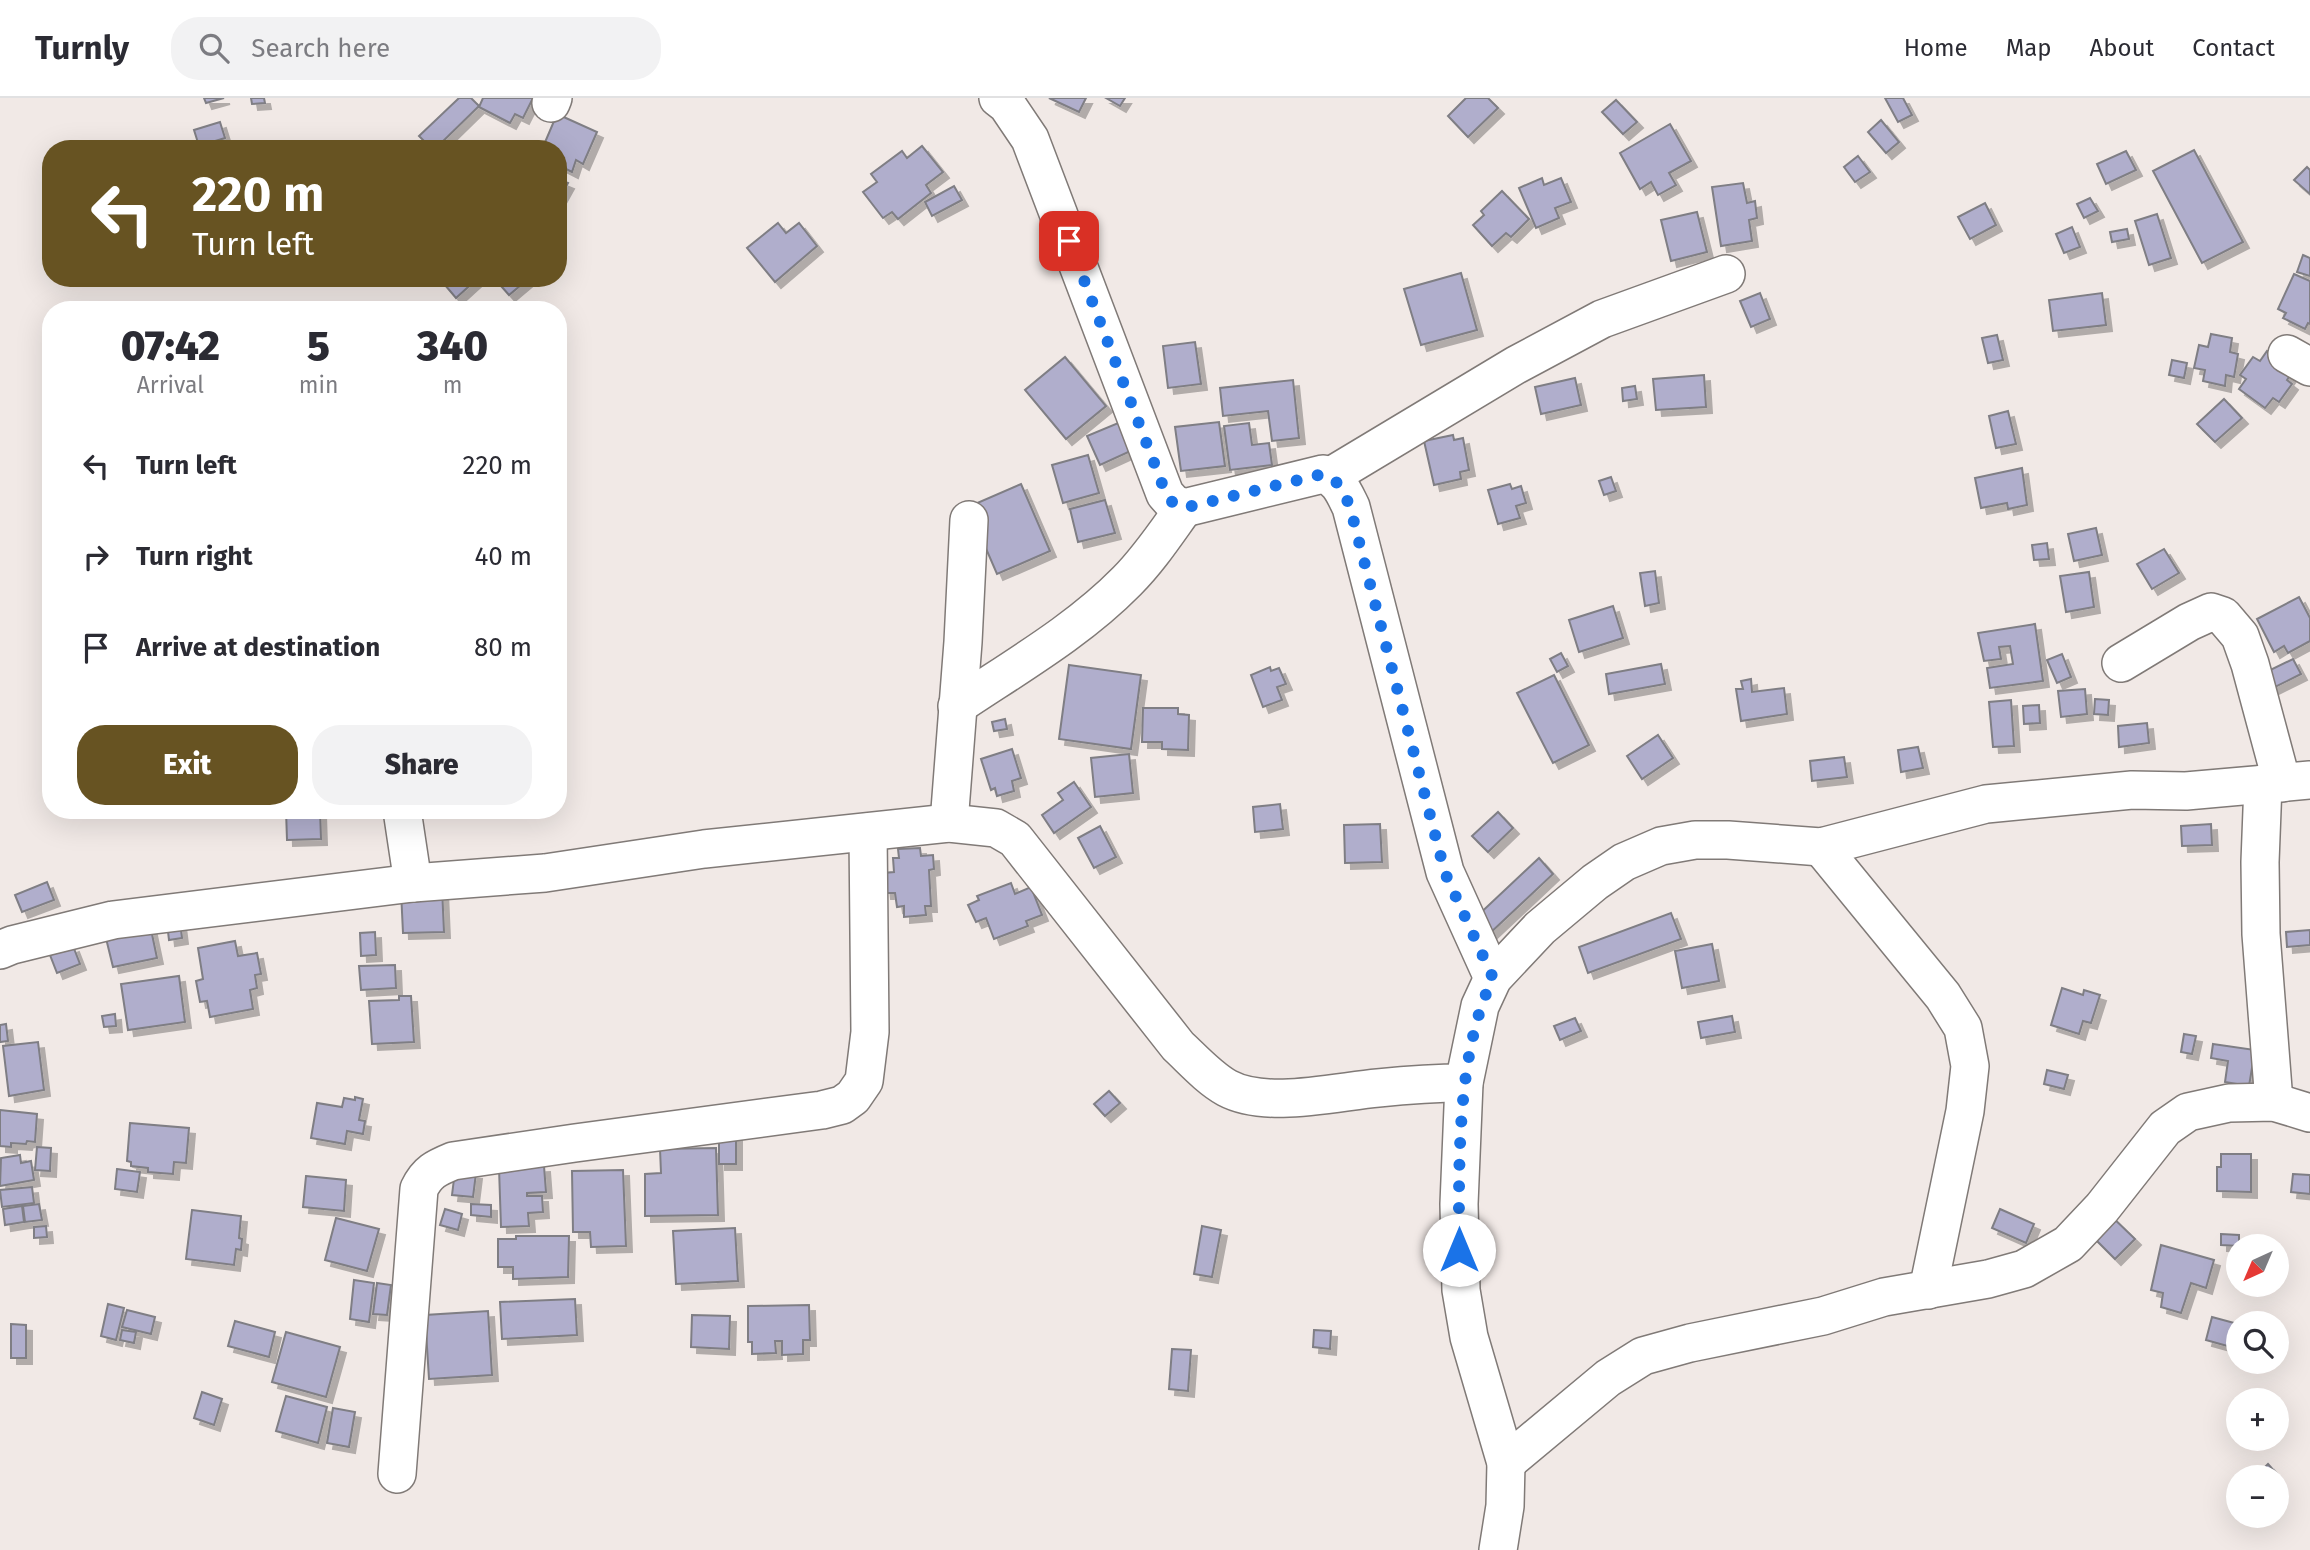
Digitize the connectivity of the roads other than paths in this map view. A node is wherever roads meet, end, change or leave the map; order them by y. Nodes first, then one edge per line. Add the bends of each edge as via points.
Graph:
1 (998, 98) edge
2 (1726, 274) dead end
3 (1331, 476) junction
4 (1184, 508) junction
5 (969, 520) dead end
6 (2121, 663) dead end
7 (957, 706) junction
8 (2285, 782) edge
9 (403, 819) edge
10 (949, 823) junction
11 (868, 832) junction
12 (1821, 847) junction
13 (413, 883) junction
14 (0, 950) edge
15 (1493, 978) junction
16 (1464, 1083) junction
17 (2274, 1102) junction
18 (2310, 1113) edge
19 (1928, 1290) junction
20 (1506, 1463) junction
21 (397, 1474) dead end
22 (1498, 1550) edge

1 - 4 street via 1030,139 1166,494
2 - 3 street via 1602,319
3 - 4 street via 1309,476
3 - 15 street via 1350,507 1445,873
4 - 7 street via 1127,581 1091,613
5 - 7 street
6 - 8 street via 2189,622 2211,612 2223,616 2240,636
7 - 10 street
8 - 12 street via 1986,804
8 - 17 street via 2260,862
9 - 13 street
10 - 11 street
10 - 16 street via 996,828 1015,839 1178,1046 1228,1089 1257,1097 1293,1097 1421,1083
11 - 13 street via 704,849 545,873
11 - 21 street via 870,1032 864,1081 853,1097 822,1110 453,1161 425,1177 419,1189
12 - 15 street via 1728,840 1661,846 1624,862 1578,895
12 - 19 street via 1943,996 1963,1028 1970,1066 1965,1111
13 - 14 street via 113,920
15 - 16 street via 1480,1006
16 - 20 street via 1461,1290 1469,1337
17 - 18 street
17 - 19 street via 2228,1103 2188,1112 2165,1128 2068,1244 2024,1269
19 - 20 street via 1643,1356 1608,1378
20 - 22 street

